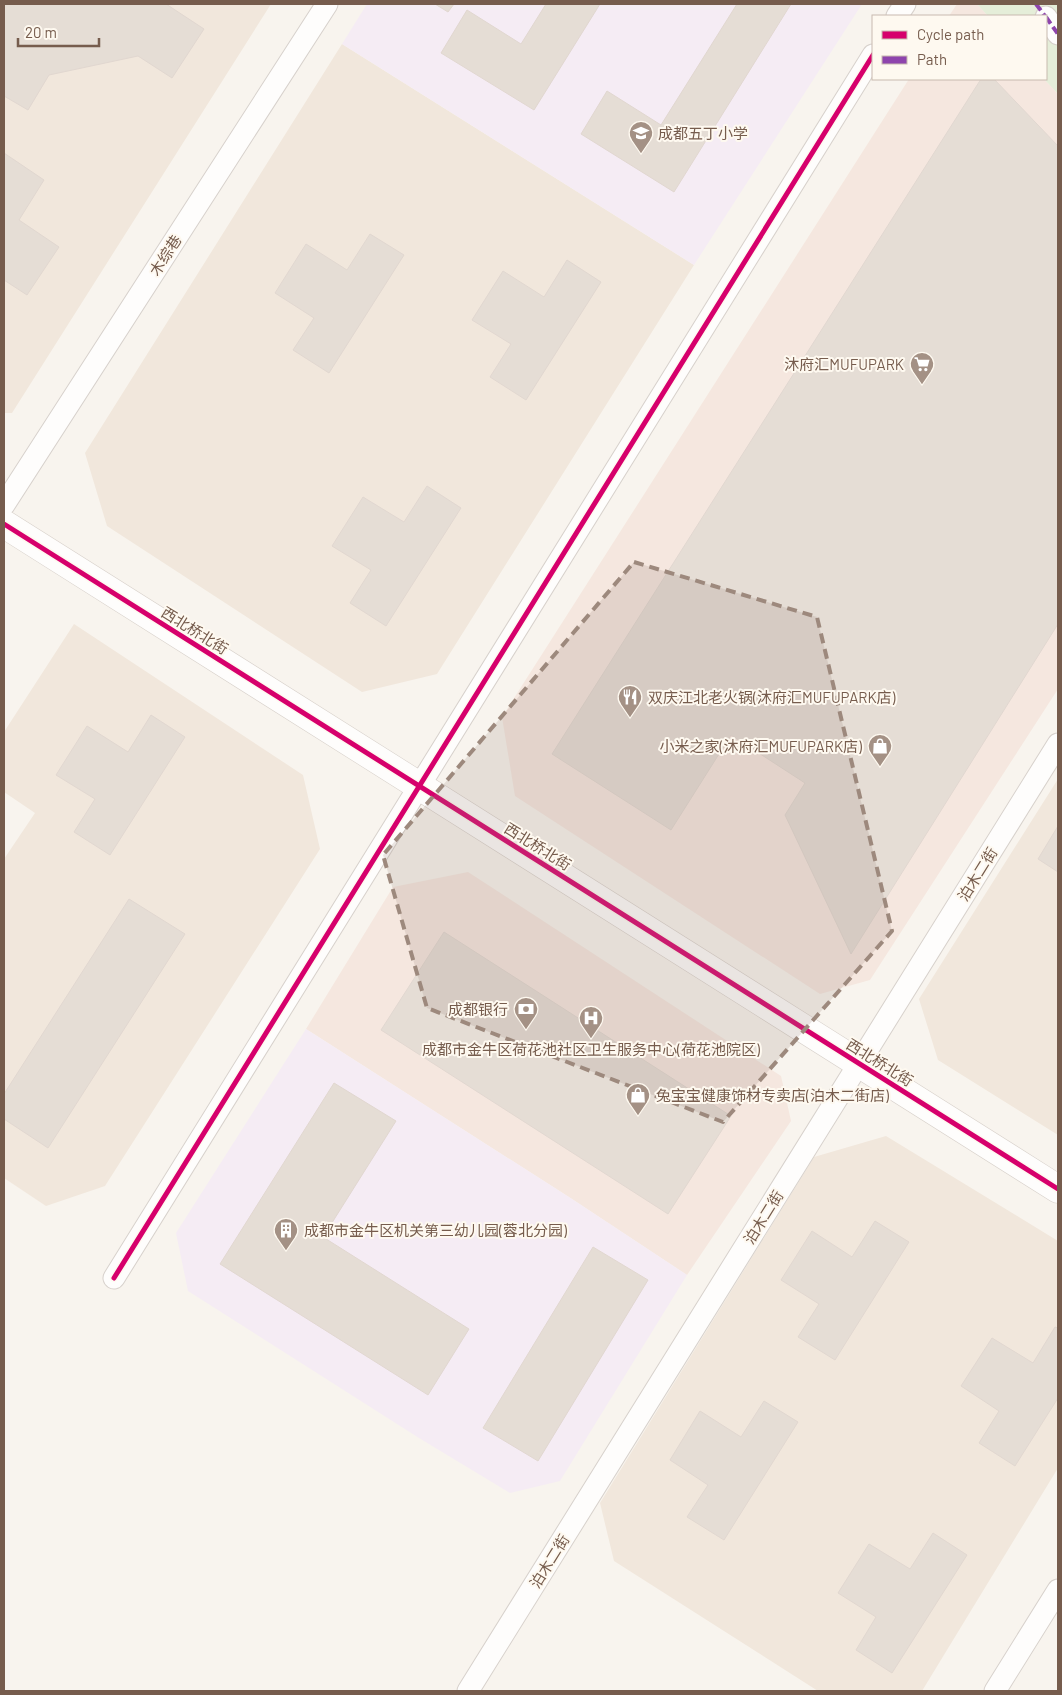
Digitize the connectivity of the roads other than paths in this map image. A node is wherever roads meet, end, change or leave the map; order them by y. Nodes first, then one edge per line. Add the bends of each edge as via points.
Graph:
1 (327, 4) edge
2 (905, 4) edge
3 (1036, 4) edge
4 (898, 15) edge
5 (1044, 15) edge
6 (1047, 18) edge
7 (1058, 34) edge
8 (872, 57) edge
9 (4, 505) edge
10 (4, 524) edge
11 (1058, 744) edge
12 (419, 786) junction
13 (859, 1064) junction
14 (1058, 1190) edge
15 (114, 1278) dead end
16 (1058, 1590) edge
17 (468, 1691) edge
18 (995, 1691) edge

1 - 9 street, 木综巷
2 - 4 street
3 - 5 street
6 - 7 street
8 - 12 street
10 - 12 street, 西北桥北街
11 - 13 street, 泊木二街
12 - 13 street, 西北桥北街
12 - 15 street
13 - 14 street, 西北桥北街
13 - 17 street, 泊木二街
16 - 18 street

